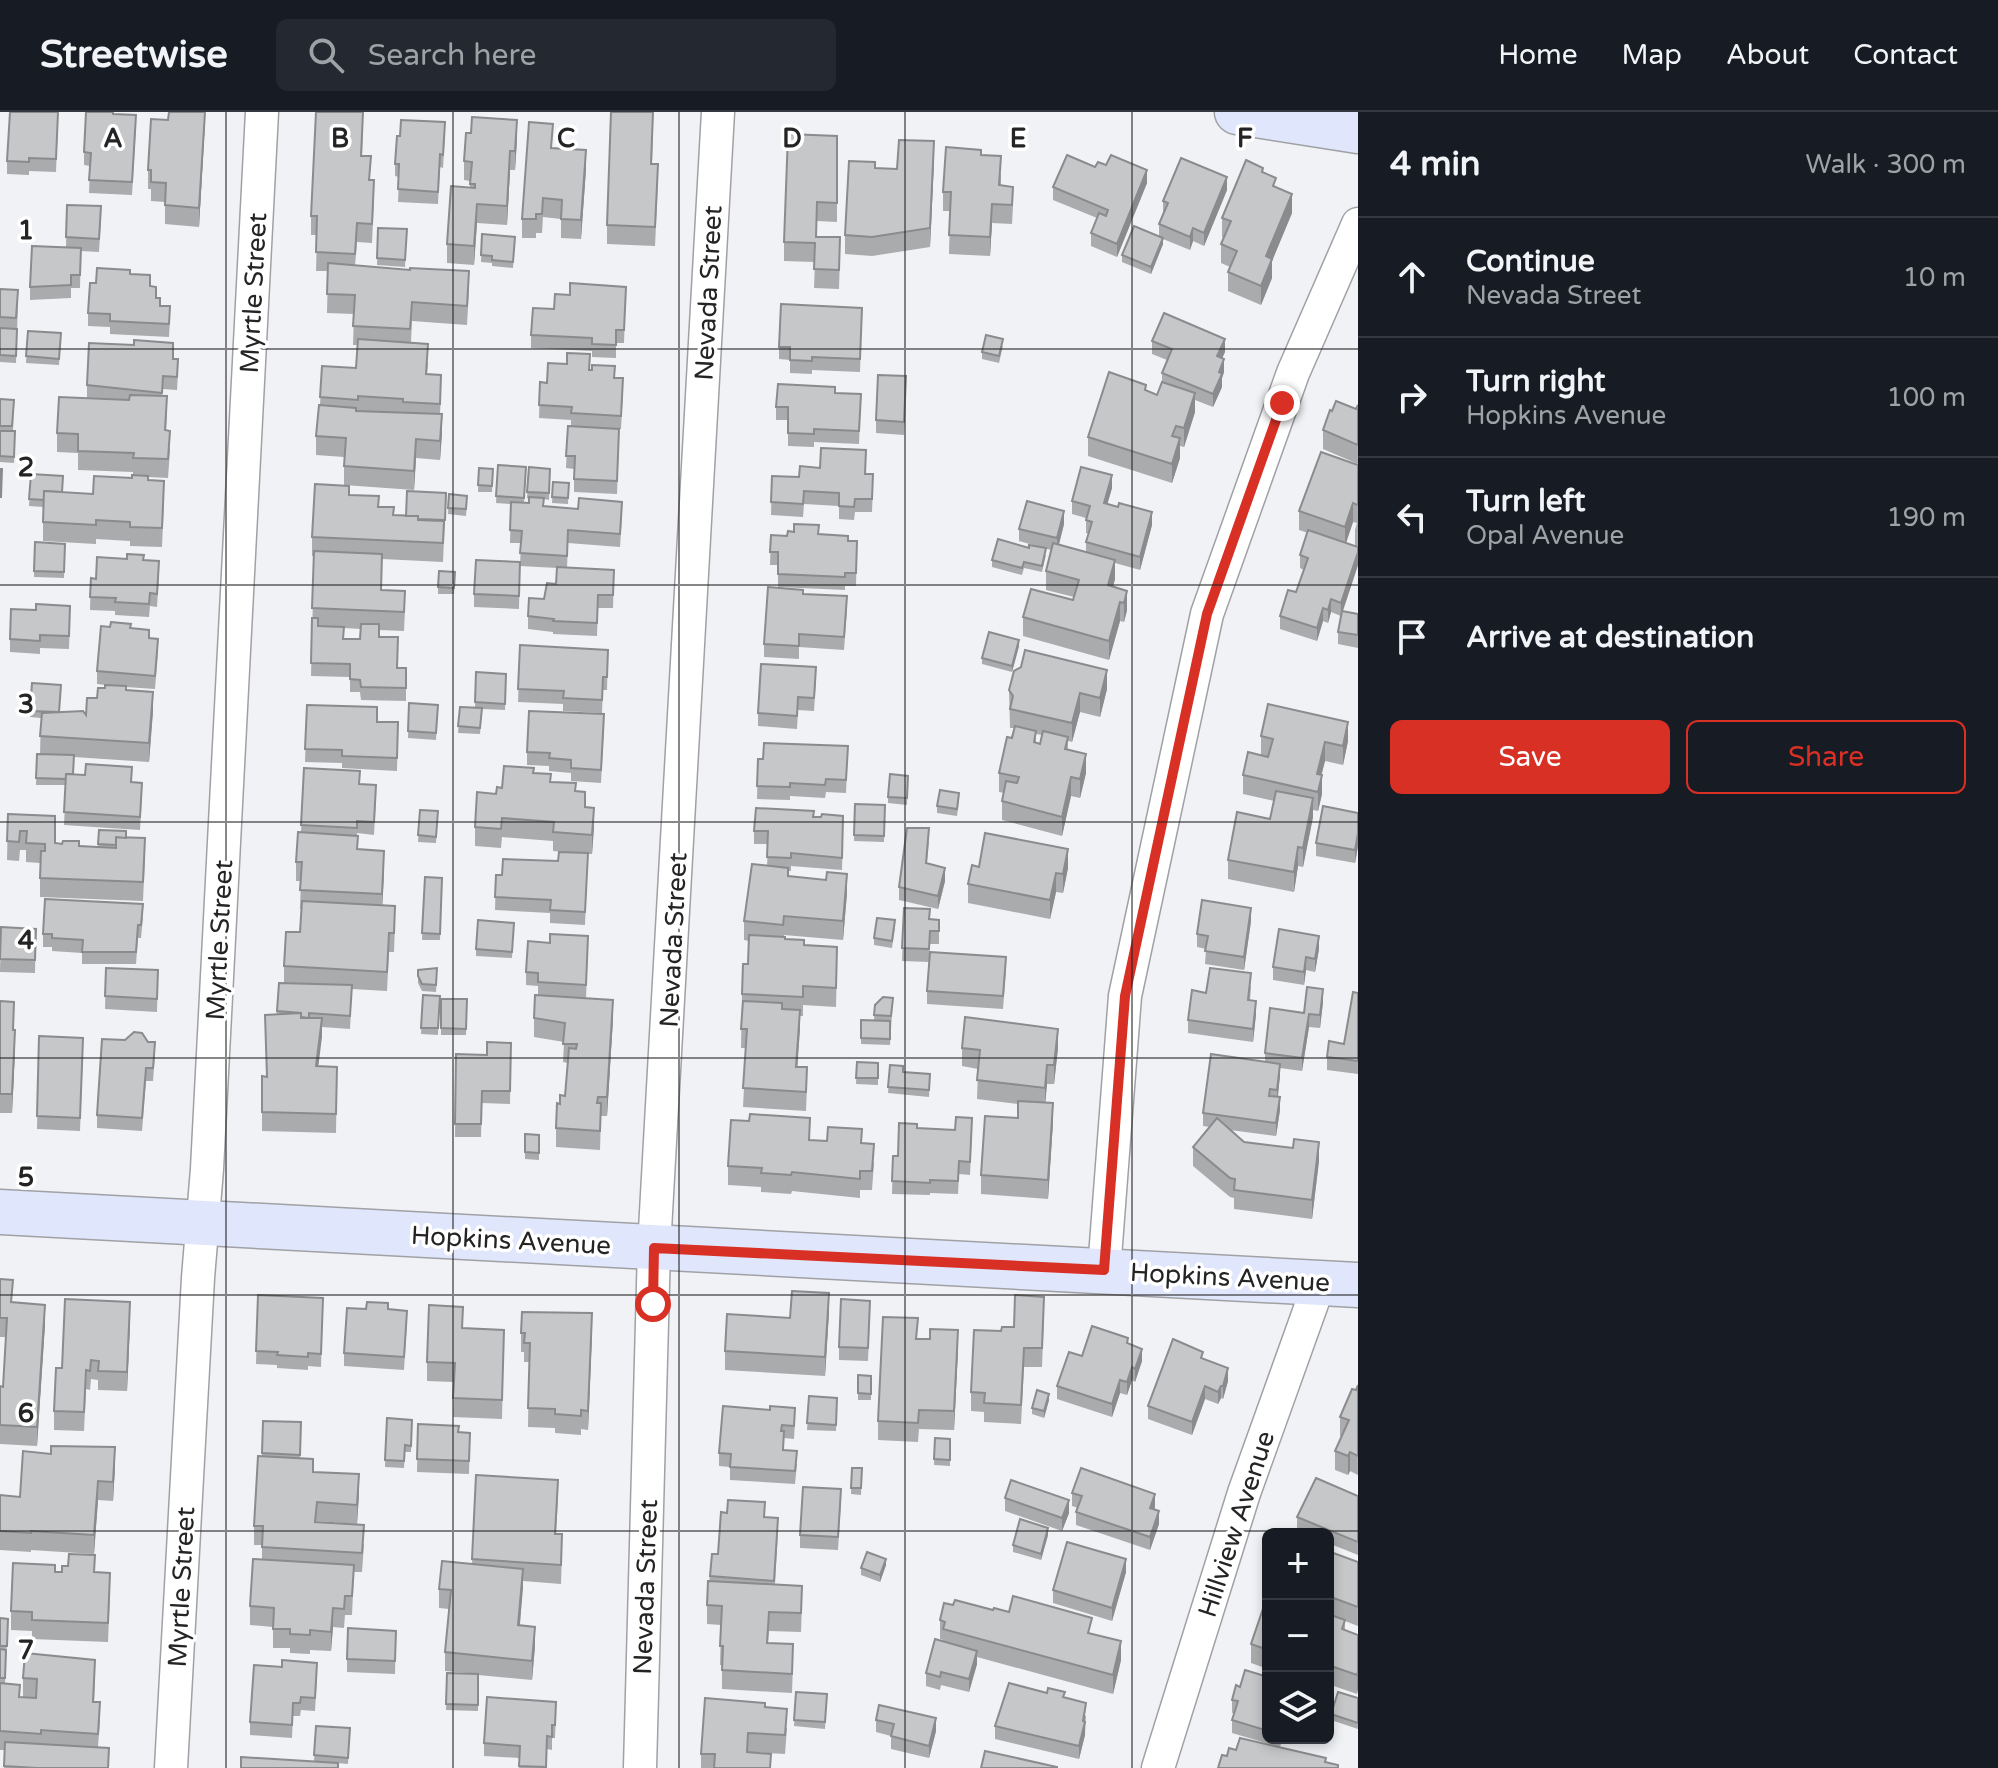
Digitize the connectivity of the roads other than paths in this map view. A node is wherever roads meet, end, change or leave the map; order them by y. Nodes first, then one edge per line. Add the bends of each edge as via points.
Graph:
1 (262, 112) edge
2 (718, 112) edge
3 (1237, 112) edge
4 (1358, 131) edge
5 (1358, 224) edge
6 (0, 1212) edge
7 (203, 1223) junction
8 (654, 1248) junction
9 (1104, 1270) junction
10 (1339, 1283) edge
11 (171, 1768) edge
12 (640, 1768) edge
13 (1158, 1768) edge

1 - 7 street, Myrtle Street
2 - 8 street, Nevada Street
3 - 4 street
5 - 9 street via 1293,373 1207,614 1125,996
6 - 7 street, Hopkins Avenue
7 - 8 street, Hopkins Avenue
7 - 11 street, Myrtle Street
8 - 9 street, Hopkins Avenue
8 - 12 street, Nevada Street
9 - 10 street, Hopkins Avenue
10 - 13 street, Hillview Avenue via 1244,1493

